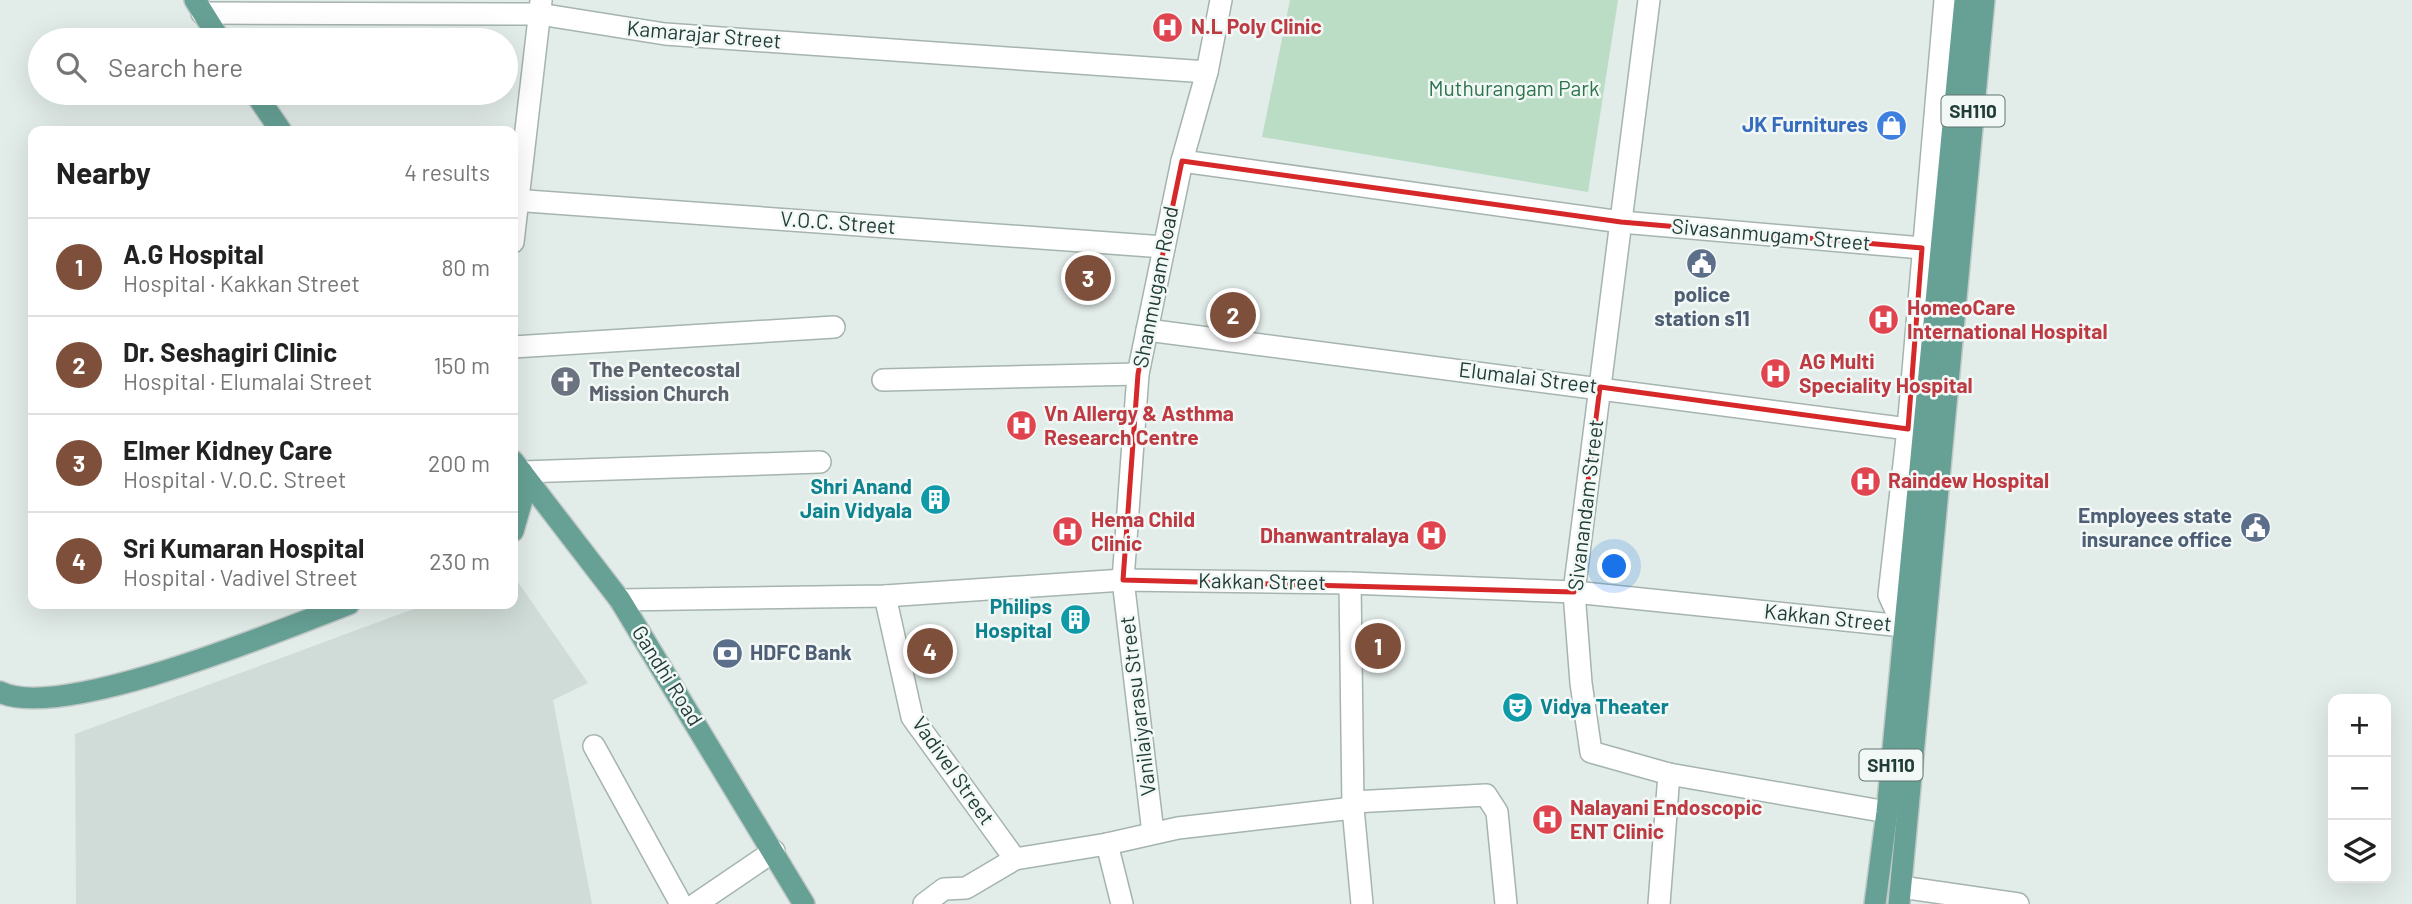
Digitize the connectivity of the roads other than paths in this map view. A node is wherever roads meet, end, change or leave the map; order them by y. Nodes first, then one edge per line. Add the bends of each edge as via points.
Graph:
1 (1221, 0) edge
2 (1649, 0) edge
3 (1945, 0) edge
4 (1965, 0) edge
5 (1984, 0) edge
6 (198, 6) edge
7 (540, 7) edge
8 (212, 28) edge
9 (1207, 72) junction
10 (263, 105) edge
11 (278, 126) edge
12 (1182, 161) junction
13 (518, 177) edge
14 (518, 200) edge
15 (1620, 222) junction
16 (1164, 247) junction
17 (1922, 248) junction
18 (834, 327) dead end
19 (1147, 330) junction
20 (518, 347) edge
21 (1138, 374) junction
22 (883, 380) dead end
23 (1600, 387) junction
24 (1908, 429) junction
25 (820, 463) dead end
26 (518, 466) edge
27 (518, 467) edge
28 (518, 470) edge
29 (518, 514) edge
30 (1124, 580) junction
31 (1350, 583) junction
32 (1574, 592) junction
33 (885, 596) junction
34 (1917, 598) junction
35 (620, 600) junction
36 (335, 609) edge
37 (1914, 627) junction
38 (0, 692) edge
39 (594, 746) dead end
40 (1669, 774) junction
41 (1353, 805) junction
42 (1887, 813) junction
43 (1153, 833) junction
44 (1107, 844) junction
45 (774, 850) junction
46 (1015, 859) junction
47 (1900, 895) edge
48 (971, 896) edge
49 (681, 904) edge
50 (696, 904) edge
51 (804, 904) edge
52 (923, 904) edge
53 (1122, 904) edge
54 (1362, 904) edge
55 (1506, 904) edge
56 (1659, 904) edge
57 (1875, 904) edge
58 (2018, 904) edge

1 - 9 street, Shanmugam Road
2 - 15 street, Sivanandam Street
3 - 17 street
4 - 34 main road, SH110
5 - 34 main road, SH110
6 - 7 street, Kamarajar Street
6 - 8 main road
7 - 9 street, Kamarajar Street via 665,34
7 - 13 street
9 - 12 street, Shanmugam Road
10 - 11 main road
12 - 15 street, Sivasanmugam Street
12 - 16 street, Shanmugam Road
14 - 16 street, V.O.C. Street
15 - 17 street, Sivasanmugam Street
15 - 23 street, Sivanandam Street
16 - 19 street, Shanmugam Road
17 - 24 street
18 - 20 street
19 - 21 street, Shanmugam Road
19 - 23 street, Elumalai Street
21 - 22 street
21 - 30 street, Shanmugam Road
23 - 24 street, Elumalai Street
23 - 32 street, Sivanandam Street
24 - 37 street via 1889,595
25 - 26 street
27 - 35 main road, Gandhi Road
28 - 29 main road via 524,493
30 - 31 street, Kakkan Street
30 - 33 street, Kakkan Street
30 - 43 street, Vanilaiyarasu Street
31 - 32 street, Kakkan Street
31 - 41 street
32 - 37 street, Kakkan Street
32 - 40 street, Sivanandam Street via 1591,752
33 - 35 street, Kakkan Street
33 - 46 street, Vadivel Street via 912,717
34 - 37 main road, SH110
35 - 45 main road, Gandhi Road
36 - 38 main road via 173,669 69,696 14,699
37 - 42 main road, SH110
37 - 47 main road, SH110
39 - 49 street
40 - 42 street, Sivanandam Street
40 - 56 street
41 - 43 street
41 - 54 street
41 - 55 street via 1486,795 1497,812
42 - 57 main road, SH110
43 - 44 street
44 - 46 street
44 - 53 street
45 - 50 street
45 - 51 main road, Gandhi Road
46 - 48 street
47 - 58 street
48 - 52 street via 944,889

